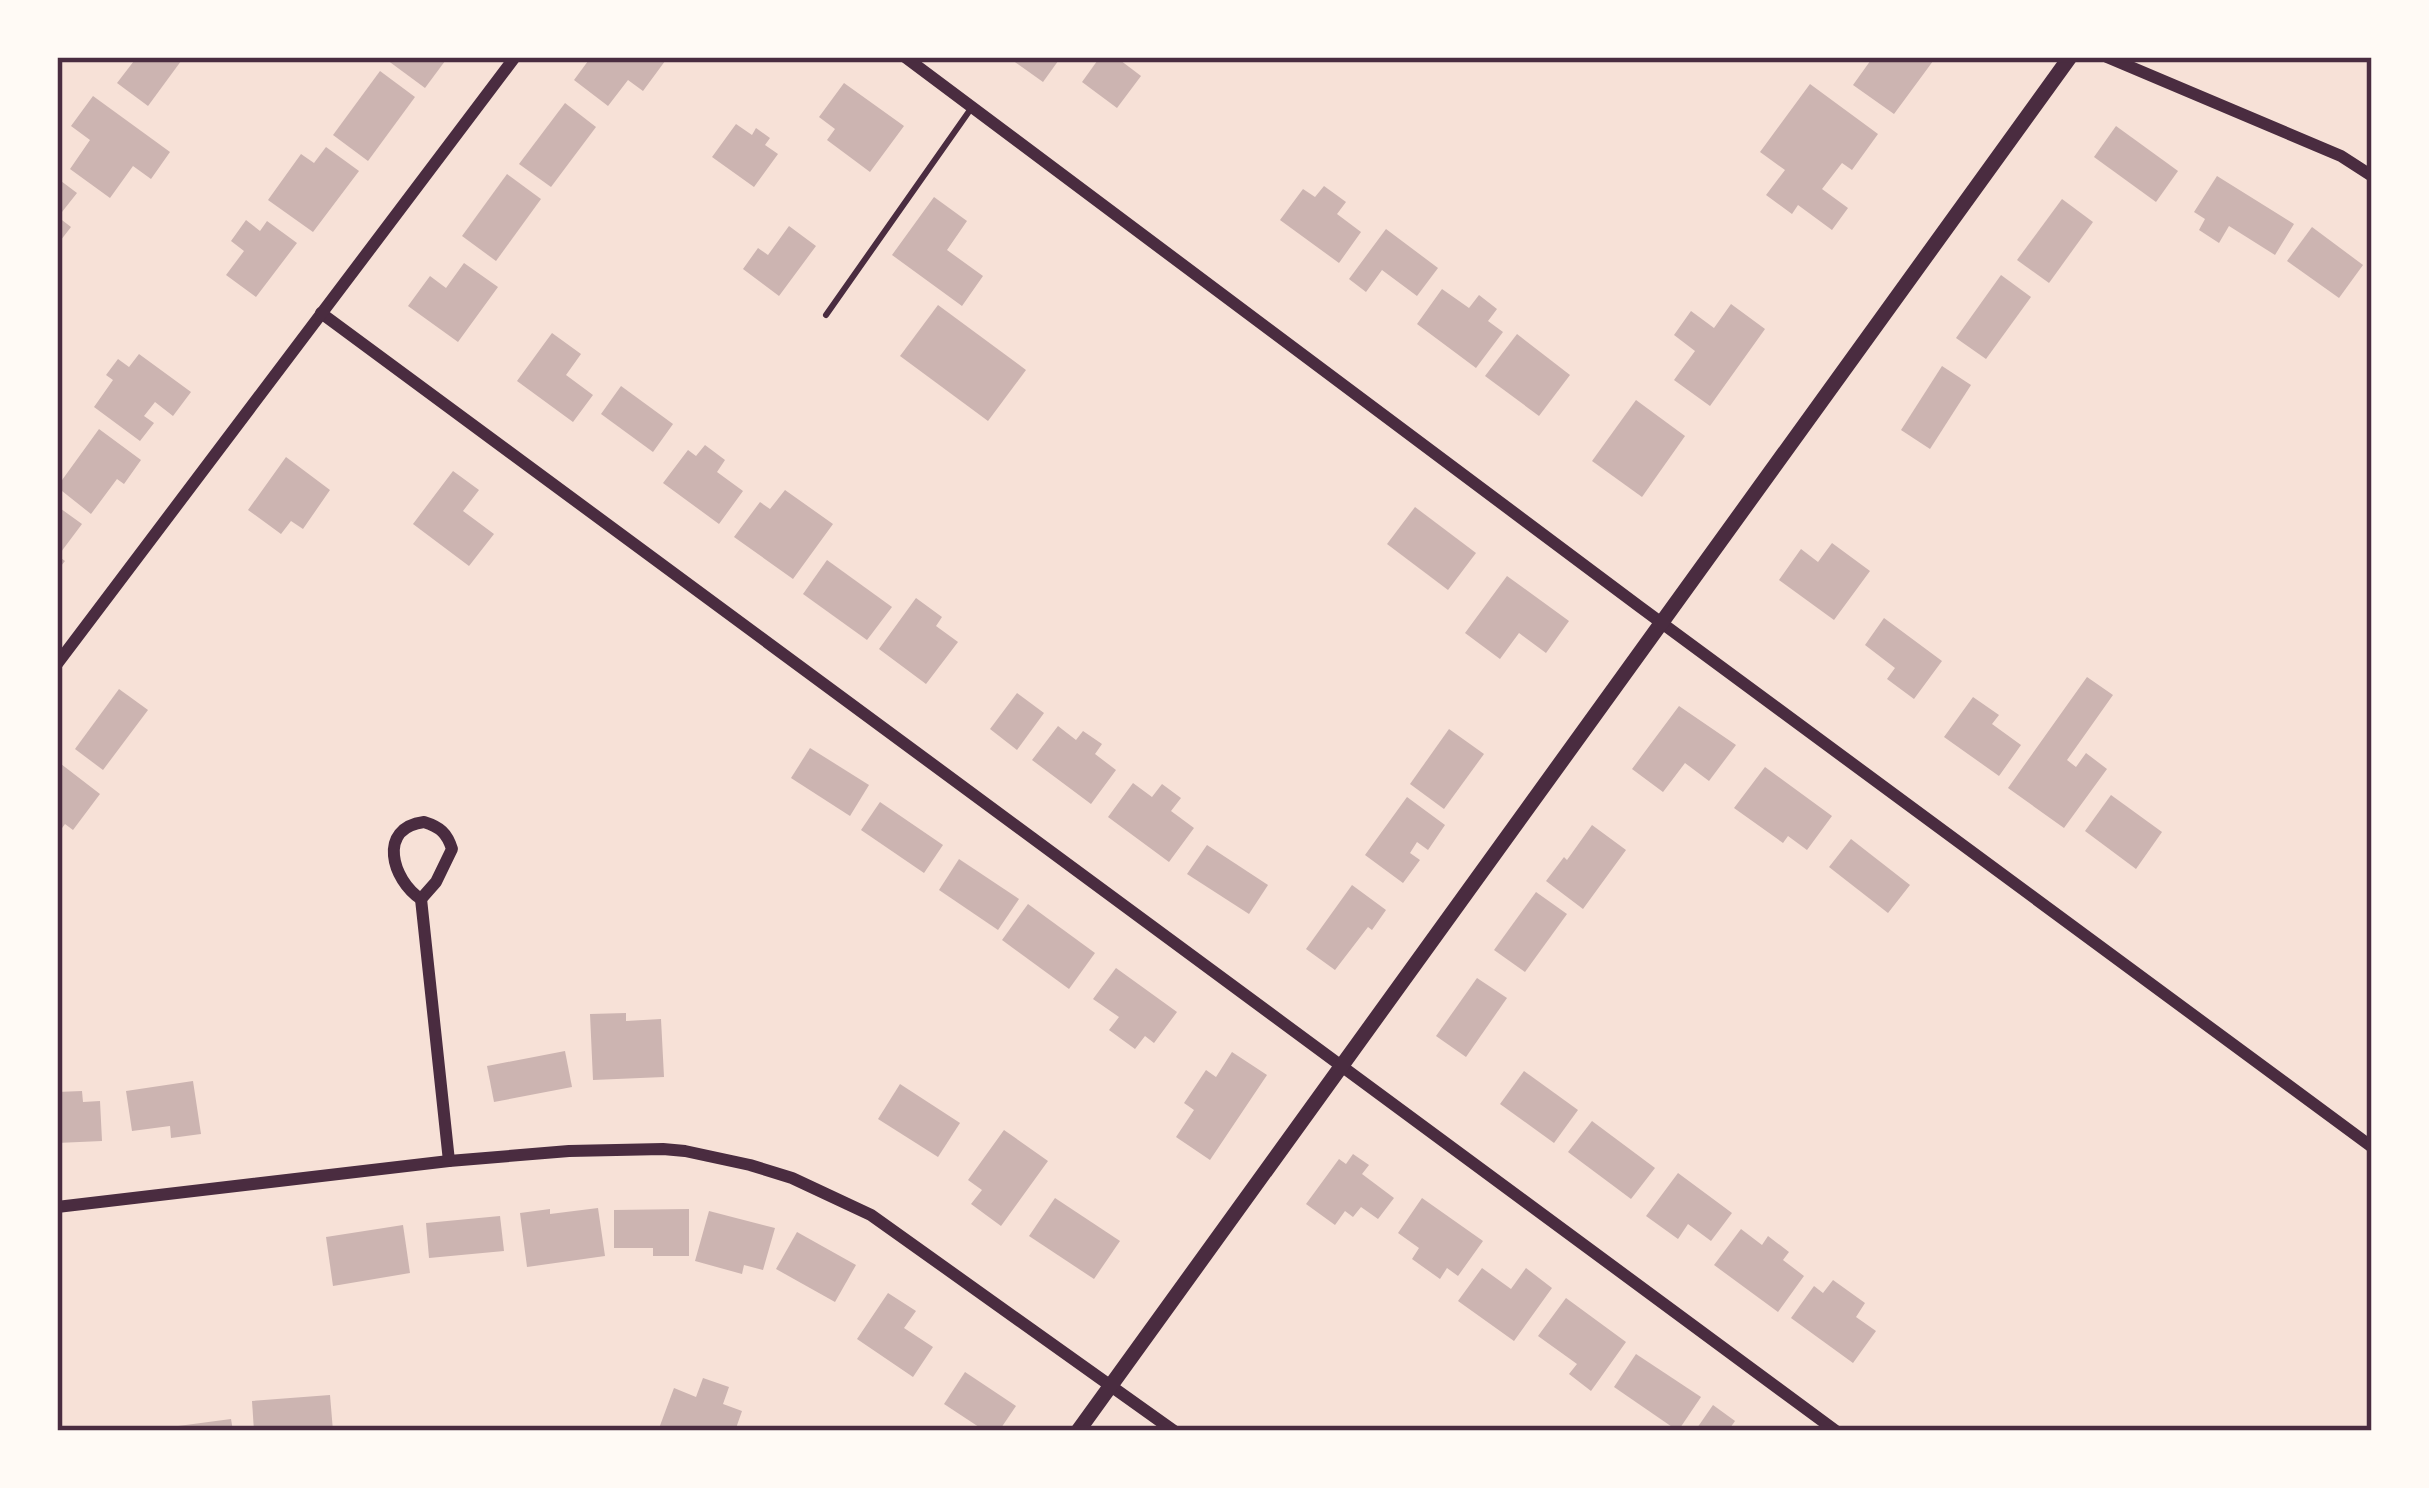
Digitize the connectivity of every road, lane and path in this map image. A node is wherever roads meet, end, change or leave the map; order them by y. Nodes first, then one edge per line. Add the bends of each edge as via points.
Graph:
1 (515, 57) edge
2 (905, 57) edge
3 (2070, 57) edge
4 (2108, 57) edge
5 (973, 108) junction
6 (2372, 176) edge
7 (321, 313) junction
8 (826, 315) dead end
9 (1662, 623) junction
10 (57, 664) edge
11 (421, 899) junction
12 (1341, 1064) junction
13 (2372, 1147) edge
14 (449, 1161) junction
15 (57, 1207) edge
16 (1110, 1386) junction
17 (1078, 1431) edge
18 (1174, 1431) edge
19 (1836, 1431) edge

1 - 7 street
2 - 5 street
3 - 9 street
4 - 6 street
5 - 8 lane
5 - 9 street
7 - 10 street
7 - 12 street
9 - 12 street
9 - 13 street
11 - 11 street via 452,849 448,836 424,822 403,830 394,853 399,877
11 - 14 street
12 - 16 street
12 - 19 street
14 - 15 street
14 - 16 street via 663,1149 792,1178 872,1215
16 - 17 street
16 - 18 street

